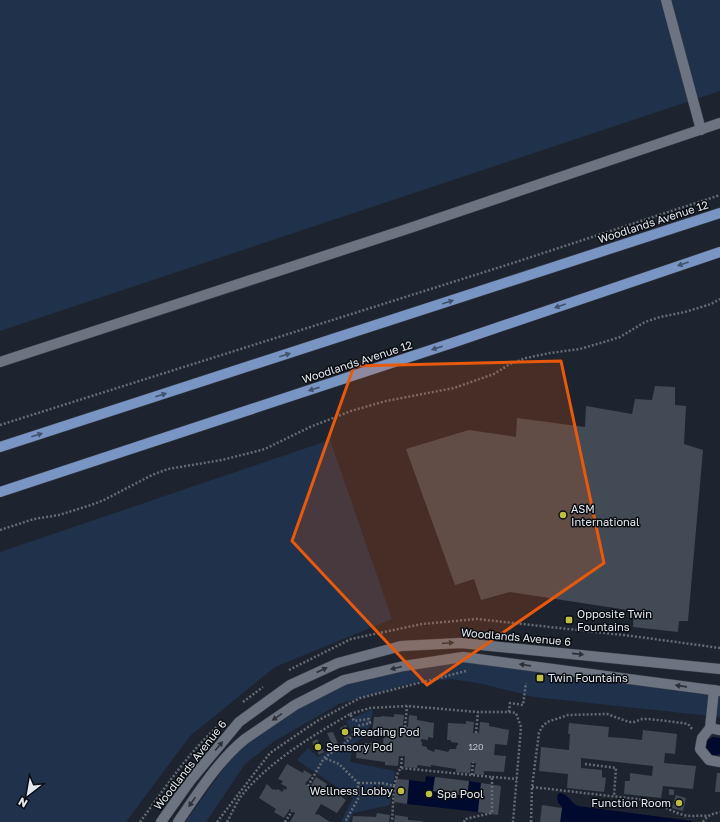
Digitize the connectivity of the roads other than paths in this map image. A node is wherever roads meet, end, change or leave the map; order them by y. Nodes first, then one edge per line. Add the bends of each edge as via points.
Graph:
1 (666, 0) edge
2 (720, 123) edge
3 (701, 130) junction
4 (720, 213) edge
5 (720, 252) edge
6 (0, 362) edge
7 (0, 447) edge
8 (0, 492) edge
9 (720, 669) edge
10 (717, 690) edge
11 (710, 728) junction
12 (720, 730) edge
13 (720, 762) edge
14 (162, 822) edge
15 (178, 822) edge

1 - 3 street
2 - 3 street
3 - 6 street via 407,230
7 -> 4 main road, Woodlands Avenue 12
5 -> 8 main road, Woodlands Avenue 12
14 -> 9 street, Woodlands Avenue 6 via 190,781 239,722 290,684 338,663 401,646 462,643
10 - 11 street
10 -> 15 street, Woodlands Avenue 6 via 463,657 404,666 344,680 296,705 237,745 206,782
11 - 12 street
11 - 13 street via 702,738 700,749 708,760

